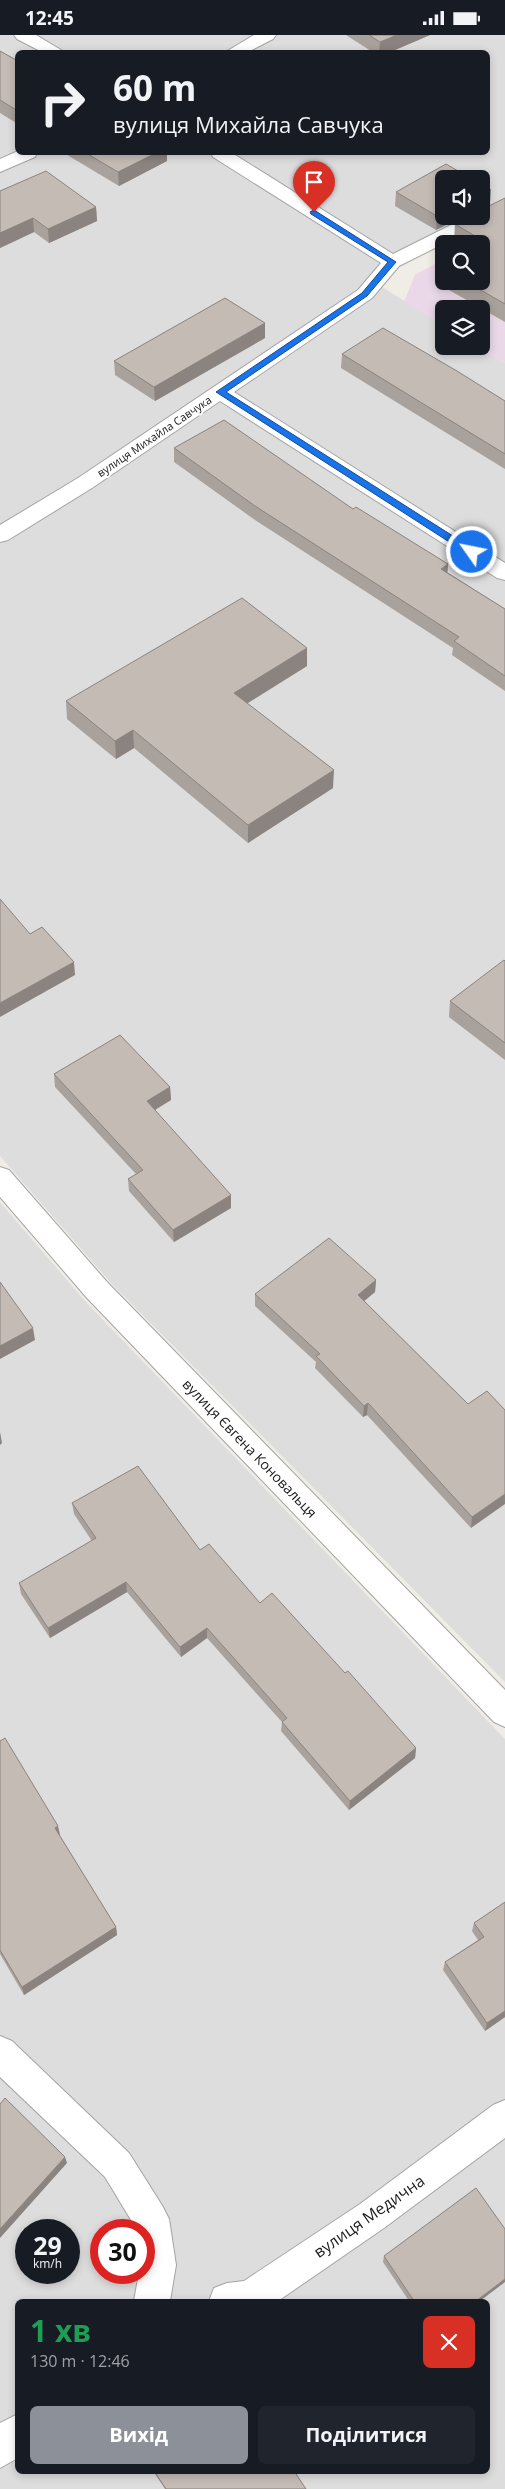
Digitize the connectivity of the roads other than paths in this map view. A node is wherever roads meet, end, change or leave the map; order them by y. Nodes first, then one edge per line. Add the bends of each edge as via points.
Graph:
1 (23, 35) edge
2 (266, 35) edge
3 (52, 50) edge
4 (238, 50) edge
5 (24, 155) edge
6 (223, 155) edge
7 (0, 166) edge
8 (505, 206) edge
9 (392, 262) junction
10 (220, 392) junction
11 (0, 535) edge
12 (505, 573) edge
13 (0, 1178) edge
14 (505, 1712) edge
15 (0, 2053) edge
16 (505, 2117) edge
17 (152, 2299) edge
18 (250, 2299) edge
19 (15, 2435) edge
20 (0, 2449) edge

1 - 3 street
2 - 4 street
5 - 7 street
6 - 9 street
8 - 9 street, вулиця Михайла Савчука
9 - 10 street, вулиця Михайла Савчука via 365,294
10 - 11 street, вулиця Михайла Савчука
10 - 12 street
13 - 14 street, вулиця Євгена Коновальця via 97,1290
15 - 17 street via 117,2165 150,2219 158,2265
16 - 18 street, вулиця Медична via 372,2216
19 - 20 street

